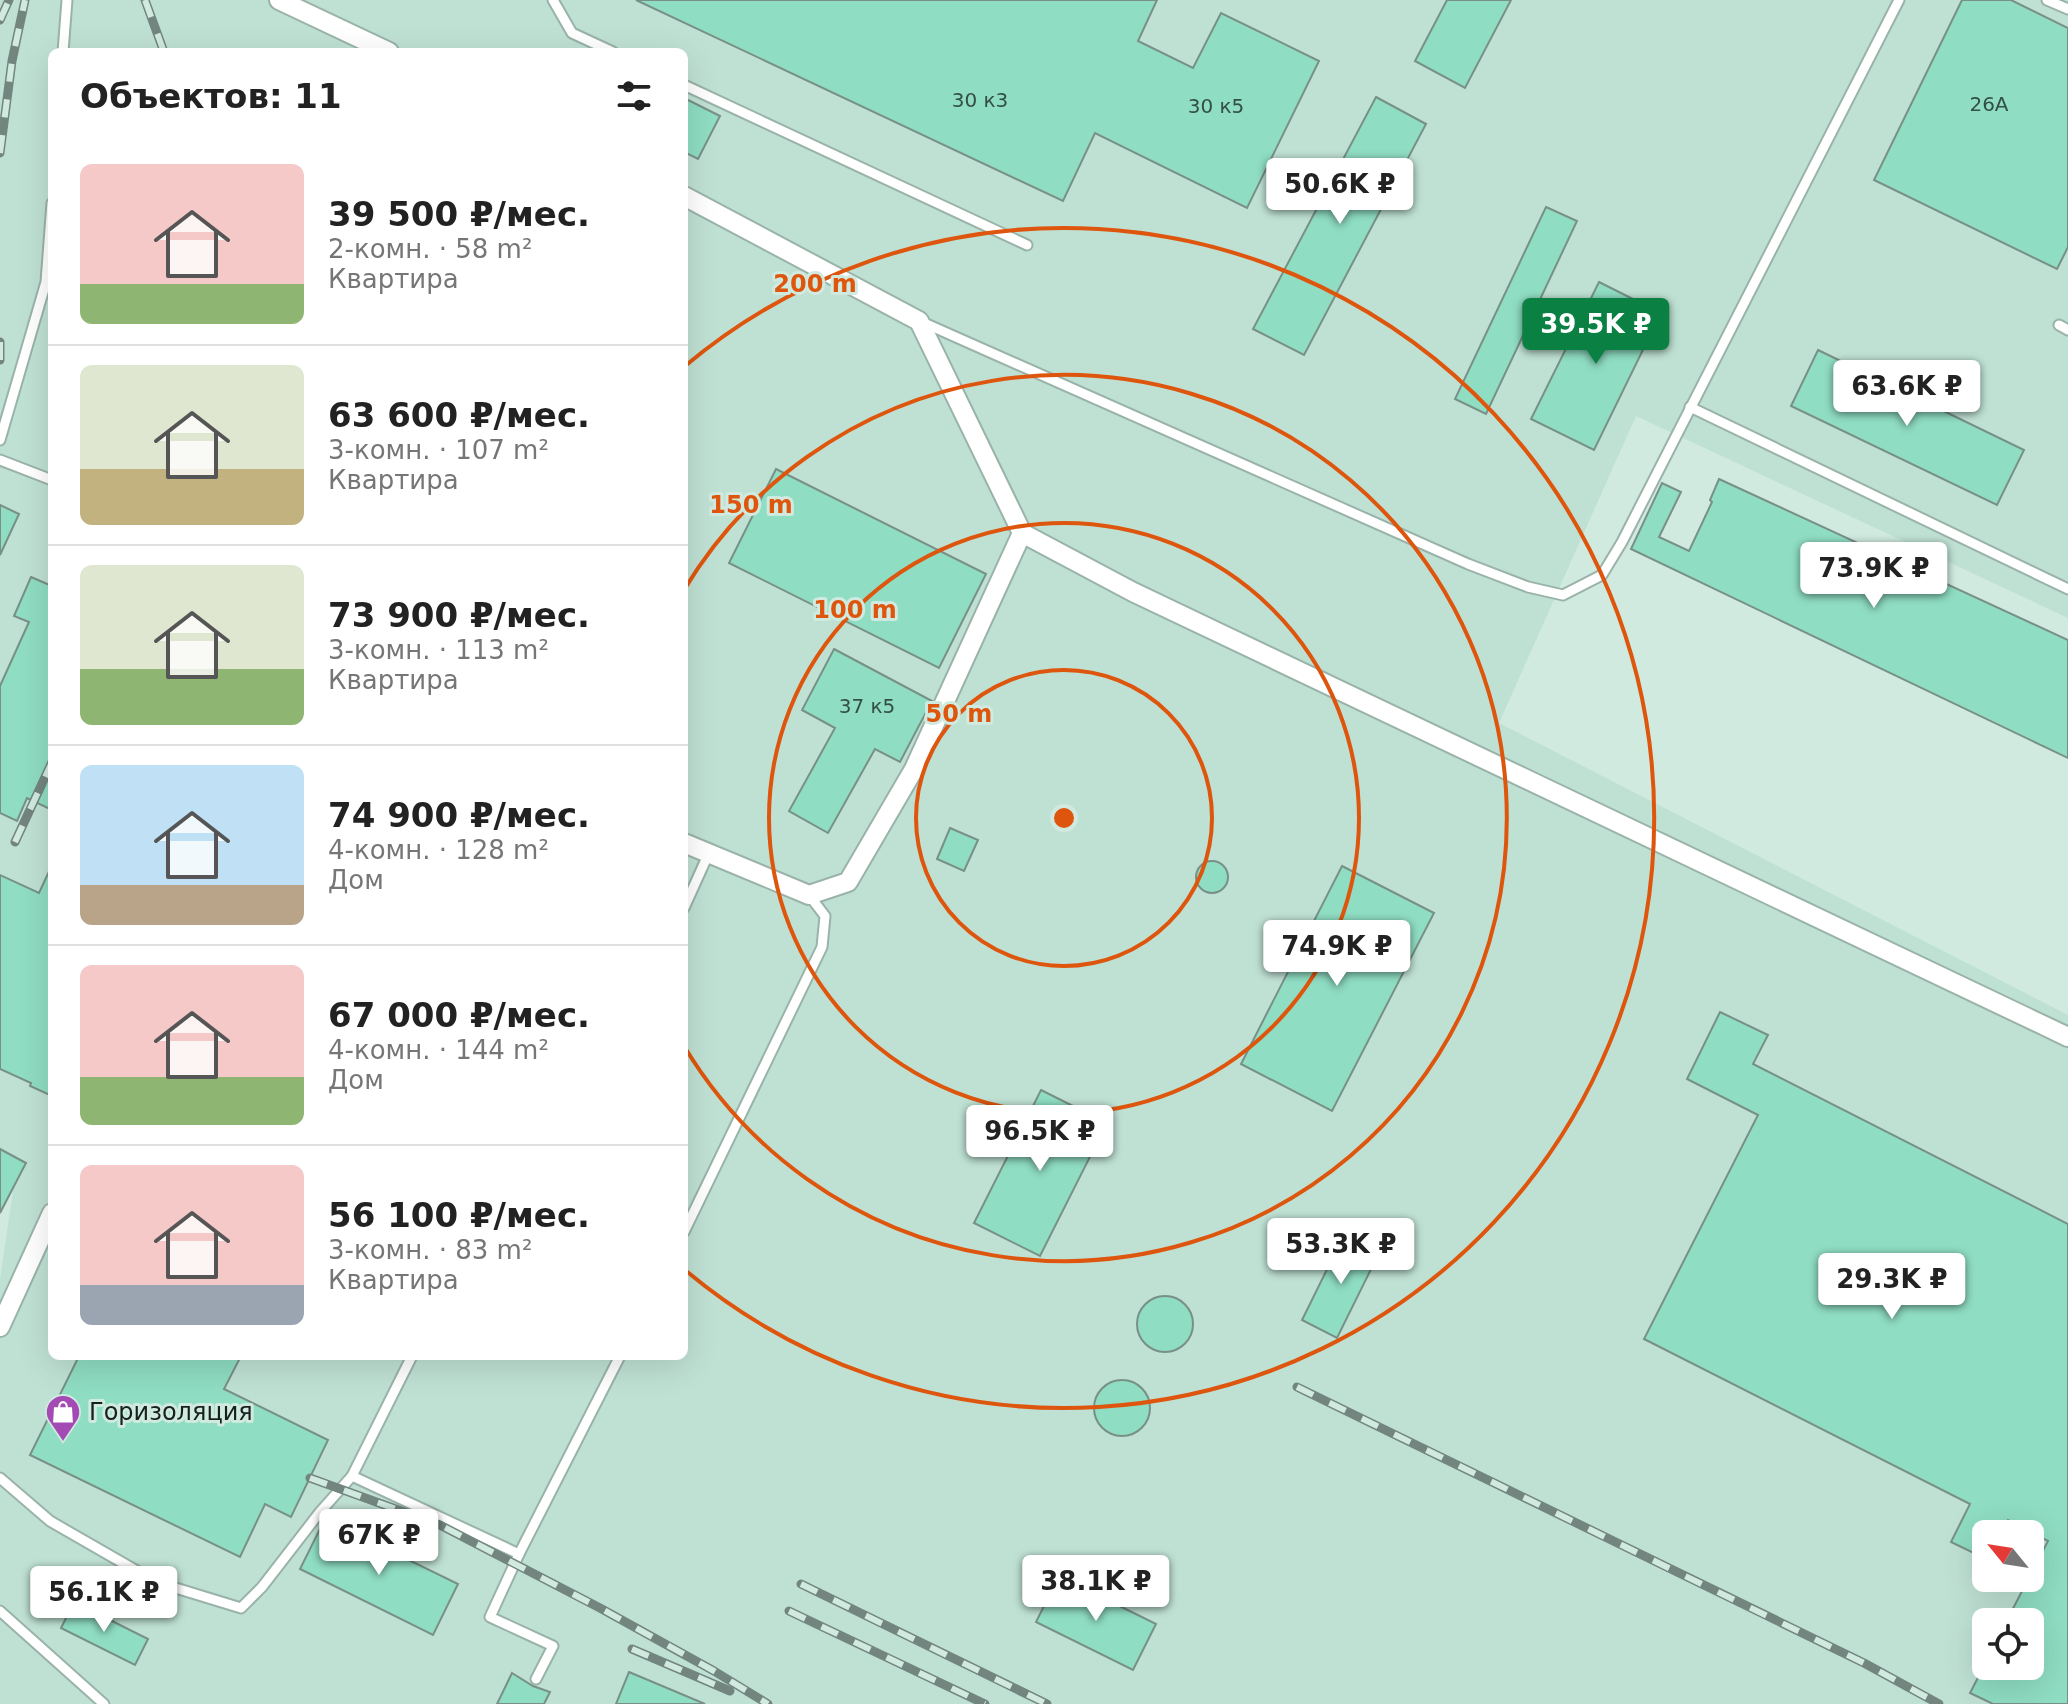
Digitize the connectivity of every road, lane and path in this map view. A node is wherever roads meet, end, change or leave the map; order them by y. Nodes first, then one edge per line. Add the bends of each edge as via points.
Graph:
1 (67, 0) edge
2 (279, 0) edge
3 (553, 0) edge
4 (1899, 0) edge
5 (2047, 0) edge
6 (2068, 9) edge
7 (63, 48) edge
8 (381, 48) edge
9 (604, 48) edge
10 (688, 87) edge
11 (688, 198) edge
12 (1027, 245) dead end
13 (48, 256) edge
14 (919, 321) junction
15 (1690, 407) junction
16 (0, 440) edge
17 (0, 460) edge
18 (48, 478) edge
19 (1022, 533) junction
20 (2068, 589) edge
21 (688, 845) edge
22 (708, 855) junction
23 (809, 895) junction
24 (688, 899) edge
25 (2068, 1037) edge
26 (48, 1222) edge
27 (688, 1224) edge
28 (0, 1327) edge
29 (410, 1360) edge
30 (618, 1360) edge
31 (352, 1476) junction
32 (0, 1478) edge
33 (519, 1554) junction
34 (0, 1611) edge
35 (536, 1679) dead end
36 (104, 1704) edge

1 - 7 lane
2 - 8 street
3 - 9 lane via 572,33
4 - 15 lane
5 - 6 lane
10 - 12 lane
11 - 14 street
13 - 16 lane via 46,282
14 - 15 lane via 1468,564 1563,595 1602,575
14 - 19 street
15 - 20 lane
17 - 18 lane
19 - 23 street via 914,769 848,882
19 - 25 street via 1133,592
21 - 22 street
22 - 23 street
22 - 24 lane
23 - 27 lane via 825,916 822,947
26 - 28 street
29 - 31 lane
30 - 33 lane
31 - 32 lane via 241,1608 156,1582 50,1521
31 - 33 lane
33 - 35 lane via 490,1617 553,1646
34 - 36 lane

